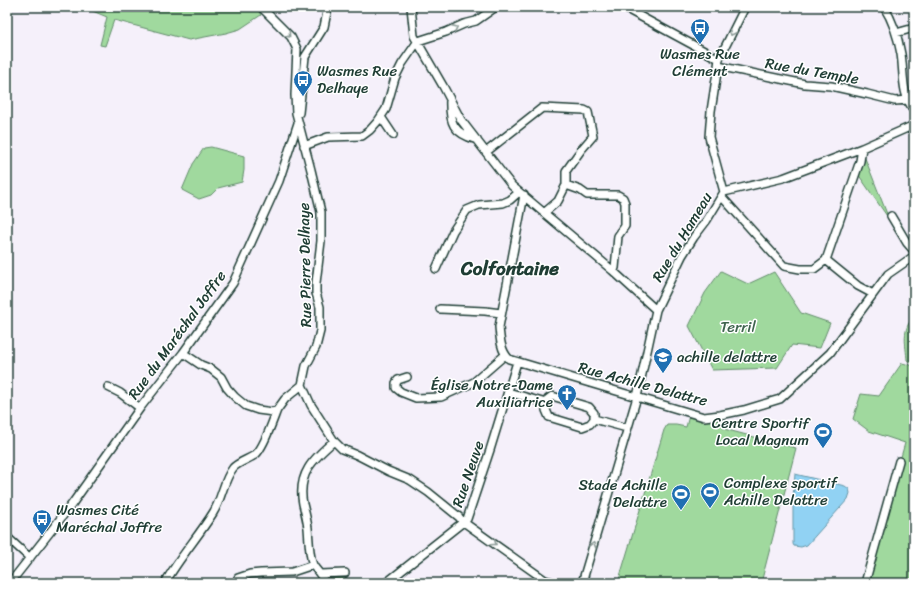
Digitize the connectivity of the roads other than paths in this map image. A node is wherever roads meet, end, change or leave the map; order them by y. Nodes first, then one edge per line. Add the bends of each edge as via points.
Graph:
1 (262, 7) edge
2 (328, 7) edge
3 (411, 7) edge
4 (496, 7) edge
5 (623, 7) edge
6 (745, 7) edge
7 (884, 7) edge
8 (914, 28) edge
9 (896, 33) junction
10 (418, 41) junction
11 (718, 63) junction
12 (908, 100) junction
13 (914, 110) edge
14 (381, 117) junction
15 (298, 122) junction
16 (914, 125) edge
17 (393, 134) dead end
18 (304, 146) junction
19 (862, 148) junction
20 (486, 152) junction
21 (566, 185) junction
22 (521, 194) junction
23 (723, 194) junction
24 (544, 213) junction
25 (891, 216) dead end
26 (914, 251) edge
27 (914, 256) edge
28 (826, 260) junction
29 (436, 269) dead end
30 (612, 270) junction
31 (873, 294) junction
32 (440, 309) dead end
33 (656, 310) junction
34 (501, 313) junction
35 (183, 353) junction
36 (505, 355) junction
37 (518, 362) junction
38 (407, 377) dead end
39 (302, 385) junction
40 (108, 387) dead end
41 (508, 392) junction
42 (637, 397) junction
43 (546, 403) junction
44 (140, 408) junction
45 (277, 410) junction
46 (594, 419) junction
47 (627, 428) junction
48 (334, 441) junction
49 (899, 460) dead end
50 (462, 521) junction
51 (7, 537) edge
52 (30, 558) junction
53 (313, 565) junction
54 (345, 573) dead end
55 (321, 574) junction
56 (10, 583) edge
57 (165, 583) edge
58 (240, 583) edge
59 (324, 583) edge
60 (386, 583) edge
61 (557, 583) edge
62 (582, 583) edge
63 (865, 583) edge

1 -> 15 street via 291,37 297,49 295,95
2 - 15 street, Rue du Maréchal Joffre via 324,27 305,57
3 - 10 street via 414,36
10 -> 4 street via 476,21
5 - 11 street, Rue du Temple
6 -> 11 street
7 - 9 street
8 - 9 street
9 - 12 street
10 - 14 street via 395,78 386,109
10 - 20 street via 461,120
11 - 12 street, Rue du Temple via 805,84 831,86 895,101
11 - 23 street via 709,137
12 - 13 street
14 - 17 street
14 - 18 street via 362,136 328,137
15 - 18 street, Rue Pierre Delhaye
15 - 35 street, Rue du Maréchal Joffre via 279,181 233,283
16 - 19 street, Rue du Hameau
18 - 39 street, Rue Pierre Delhaye via 321,212 316,294 321,318 316,347 306,366
19 - 23 street, Rue du Hameau via 783,178
19 - 28 street via 860,161
20 - 21 street via 542,108 584,110 588,112 593,136 566,171
20 - 22 street
21 - 24 street via 558,201
21 - 30 street via 587,195 618,195 623,198 625,226 618,236 616,268
22 - 24 street
22 - 29 street via 503,204 479,205 467,210 453,231
22 - 34 street
23 - 28 street via 784,266 814,269
23 - 33 street, Rue du Hameau via 682,256
24 - 30 street
25 - 26 street
27 - 31 street, Rue Achille Delattre via 888,274
28 - 31 street via 858,286
30 - 33 street
31 - 42 street, Rue Achille Delattre via 830,353 780,399 744,410 704,417
32 - 34 street
33 - 42 street, Rue du Hameau
34 - 36 street via 498,327
35 - 44 street, Rue du Maréchal Joffre
35 - 45 street via 221,377 227,388 246,406 273,412
36 - 37 street, Rue Achille Delattre
36 - 38 street via 474,382 441,397 416,398 401,392 396,388 396,383
37 - 41 street, Rue Neuve
37 - 42 street, Rue Achille Delattre
39 - 45 street
39 - 48 street via 311,405
40 - 44 street
41 - 43 street
41 - 50 street, Rue Neuve via 467,519
42 - 47 street, Rue du Hameau
43 - 46 street via 552,396 589,407 594,413
43 - 46 street via 549,417 582,427
44 - 52 street, Rue du Maréchal Joffre via 80,494
45 - 57 street via 258,453 234,467 213,514
46 - 47 street
62 -> 47 street, Rue du Hameau
48 - 50 street via 342,449 410,480
48 - 53 street via 317,457 303,478 303,503
49 - 63 street
50 - 60 street, Rue Neuve
50 -> 61 street via 545,580
51 - 52 street
52 - 56 street, Rue du Maréchal Joffre
53 - 55 street
53 - 58 street via 292,572 250,574 238,578
54 - 55 street
55 - 59 street

